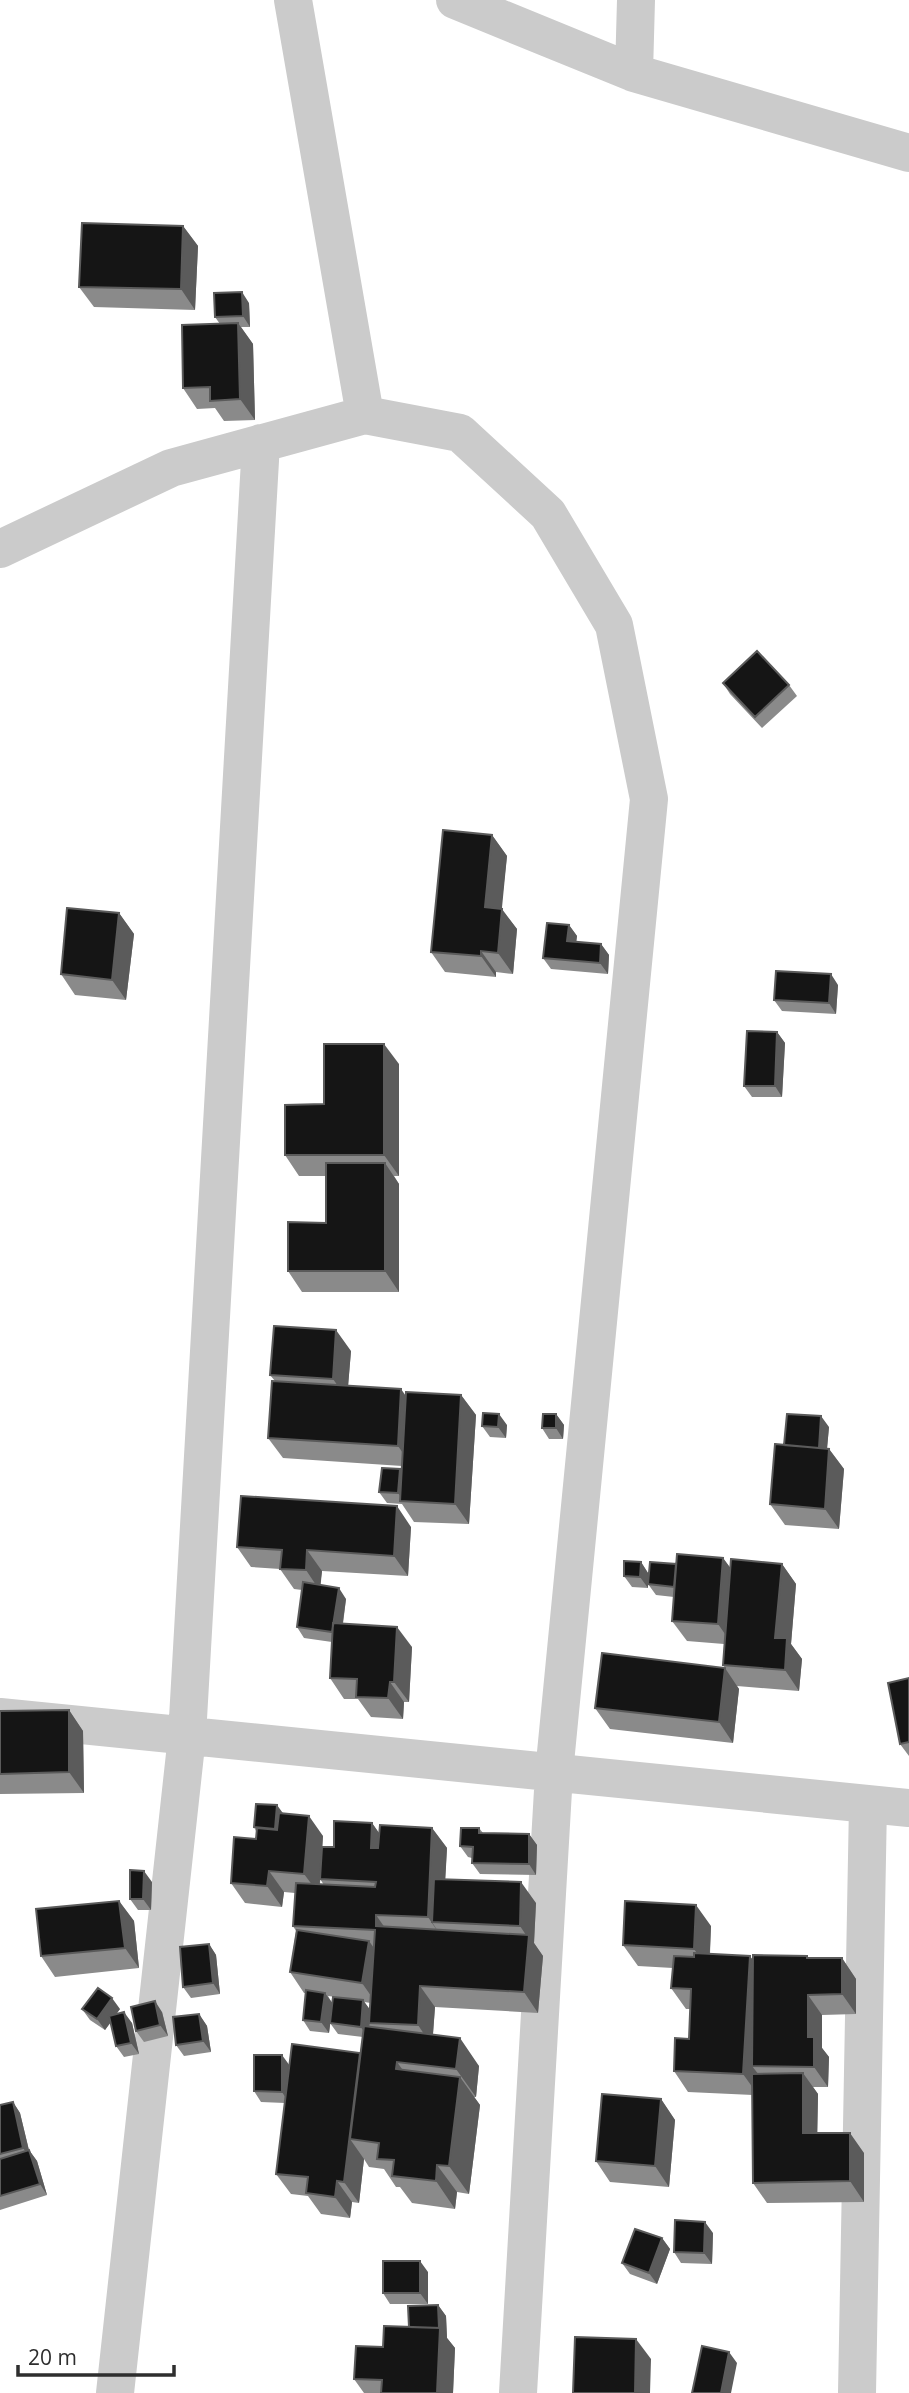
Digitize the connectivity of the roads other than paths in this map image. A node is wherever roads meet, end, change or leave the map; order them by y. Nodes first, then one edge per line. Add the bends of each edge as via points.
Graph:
1 (293, 0) edge
2 (455, 0) edge
3 (636, 0) edge
4 (634, 73) junction
5 (909, 153) edge
6 (365, 415) junction
7 (261, 443) junction
8 (0, 549) edge
9 (0, 1717) edge
10 (187, 1736) junction
11 (554, 1773) junction
12 (868, 1804) junction
13 (909, 1808) edge
14 (115, 2393) edge
15 (518, 2393) edge
16 (857, 2393) edge

1 - 6 street
2 - 4 street
3 - 4 street
4 - 5 street
6 - 7 street
6 - 11 street via 460,433 548,514 614,625 649,799
7 - 8 street via 171,468
7 - 10 street
9 - 10 street
10 - 11 street
10 - 14 street
11 - 12 street
11 - 15 street
12 - 13 street
12 - 16 street

